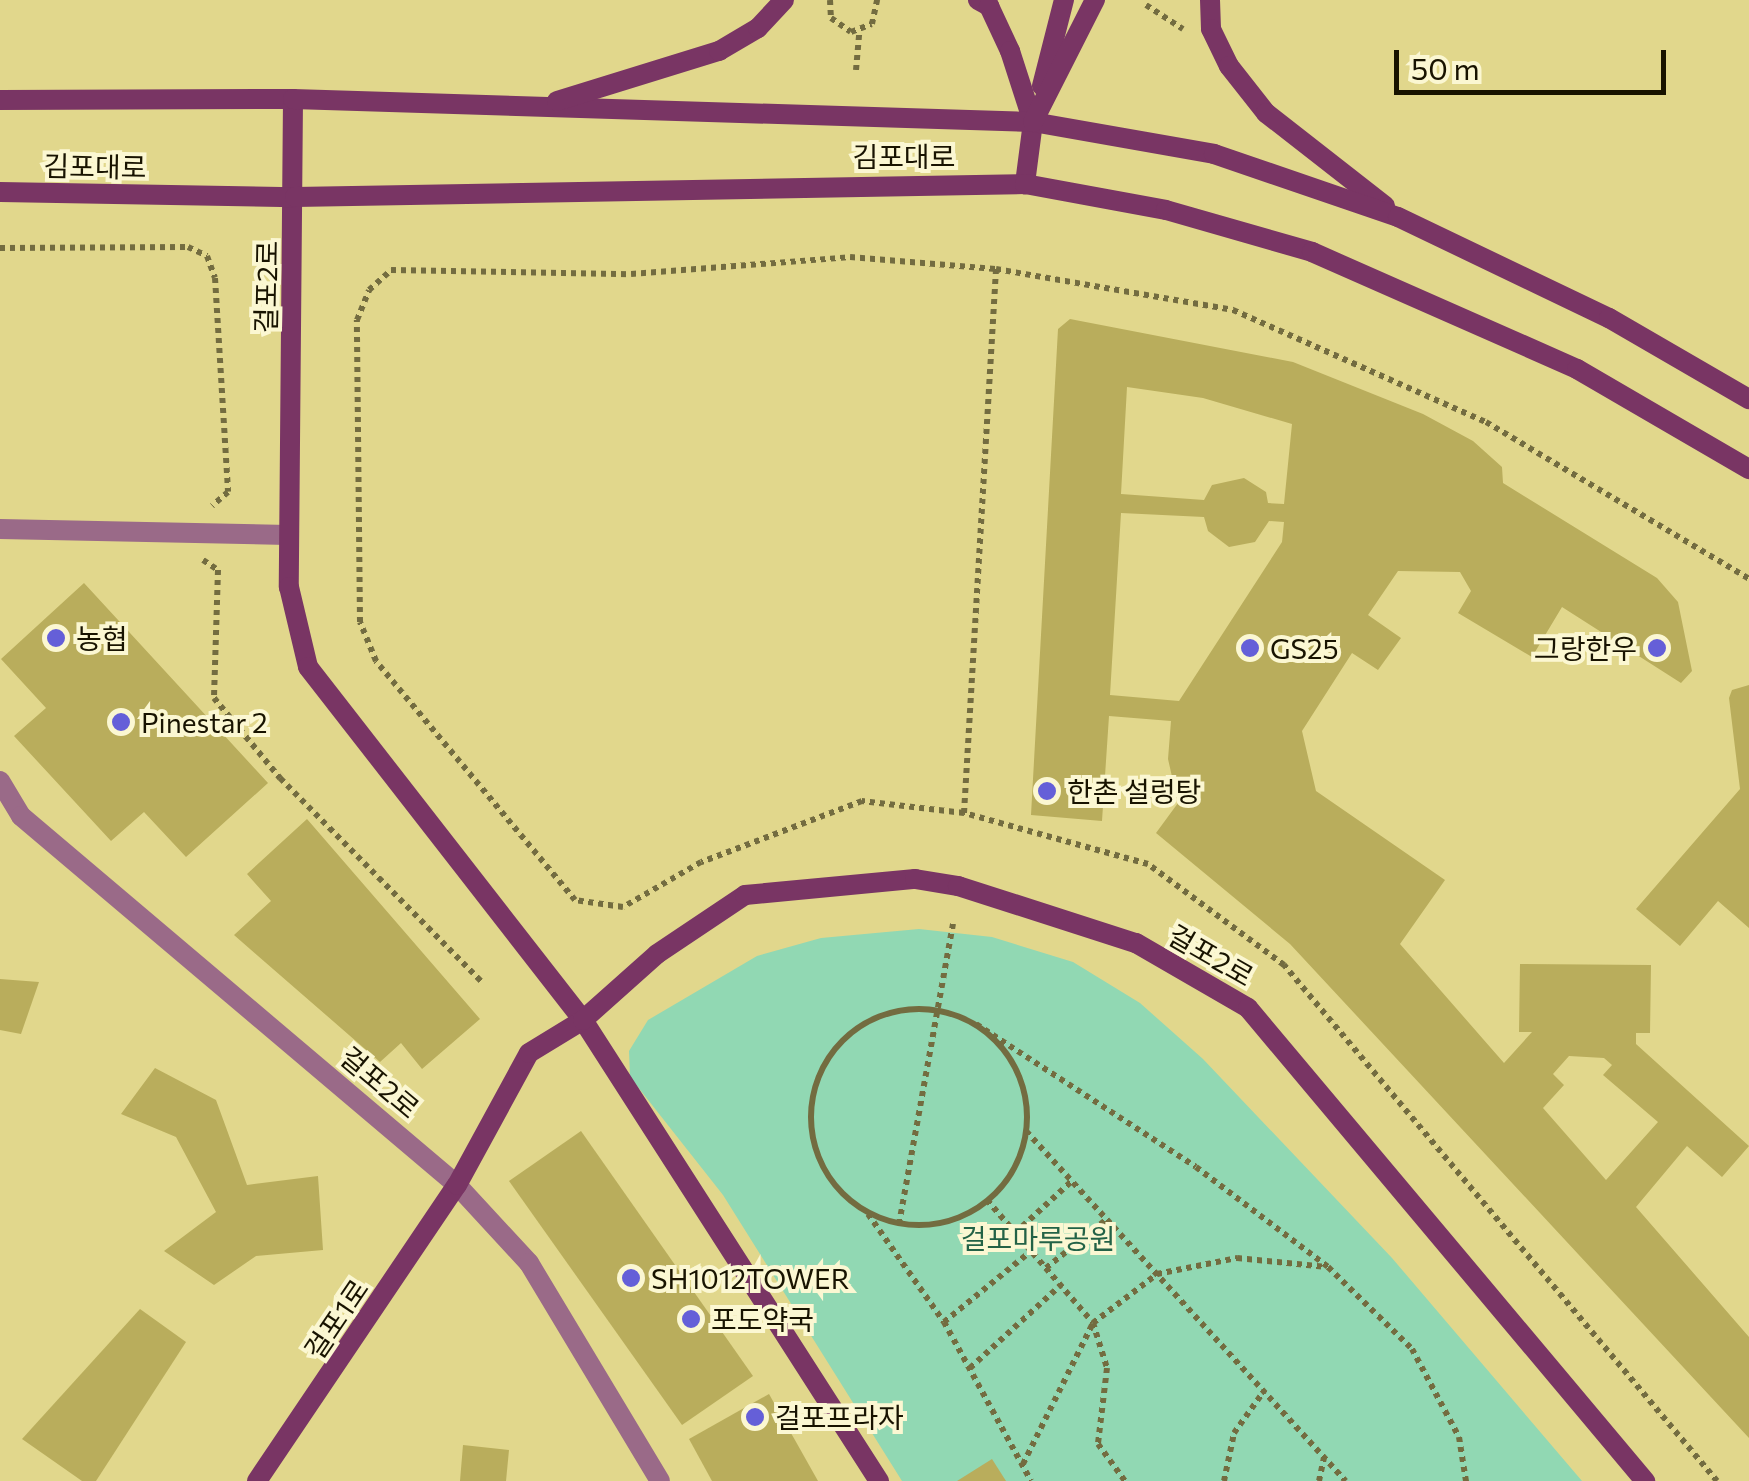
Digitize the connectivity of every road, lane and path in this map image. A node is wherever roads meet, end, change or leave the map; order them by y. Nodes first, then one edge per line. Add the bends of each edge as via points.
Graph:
1 (784, 0) edge
2 (830, 0) edge
3 (877, 0) edge
4 (978, 0) edge
5 (1064, 0) edge
6 (1096, 0) edge
7 (1210, 0) edge
8 (1146, 5) dead end
9 (1198, 30) dead end
10 (859, 32) junction
11 (856, 70) dead end
12 (294, 99) junction
13 (0, 100) edge
14 (534, 108) junction
15 (1034, 122) junction
16 (1025, 184) junction
17 (0, 192) edge
18 (295, 197) junction
19 (1398, 217) junction
20 (0, 248) edge
21 (996, 269) junction
22 (1749, 399) edge
23 (1749, 469) edge
24 (196, 512) dead end
25 (0, 530) edge
26 (288, 535) junction
27 (188, 550) dead end
28 (1749, 580) edge
29 (0, 781) edge
30 (964, 814) junction
31 (953, 924) dead end
32 (482, 982) dead end
33 (941, 1011) junction
34 (583, 1020) junction
35 (976, 1024) junction
36 (1026, 1130) junction
37 (1072, 1181) junction
38 (457, 1185) junction
39 (986, 1200) junction
40 (867, 1212) junction
41 (1107, 1220) junction
42 (900, 1224) junction
43 (1015, 1233) junction
44 (1031, 1252) junction
45 (1328, 1267) junction
46 (1046, 1268) junction
47 (1156, 1274) junction
48 (1060, 1285) junction
49 (944, 1322) junction
50 (1093, 1323) junction
51 (970, 1368) junction
52 (1264, 1392) junction
53 (1324, 1457) junction
54 (1023, 1464) junction
55 (257, 1481) edge
56 (660, 1481) edge
57 (879, 1481) edge
58 (1031, 1481) edge
59 (1126, 1481) edge
60 (1224, 1481) edge
61 (1319, 1481) edge
62 (1346, 1481) edge
63 (1466, 1481) edge
64 (1646, 1481) edge
65 (1716, 1481) edge

1 - 14 main road via 758,28 718,51
2 - 10 path via 836,25
3 - 10 path via 876,17
4 - 15 main road via 989,6 1010,51
5 - 15 main road
6 - 15 main road
7 - 19 main road via 1211,29 1266,114
8 - 9 path via 1185,31
10 - 11 path
12 - 13 main road, 김포대로
12 - 14 main road, 김포대로
12 - 18 main road, 걸포2로
14 - 15 main road, 김포대로
15 - 16 main road
15 - 19 main road, 김포대로 via 1214,154
16 - 18 main road, 김포대로
16 - 23 main road, 김포대로 via 1166,210 1312,252 1577,368
17 - 18 main road, 김포대로
18 - 26 main road, 걸포2로
19 - 22 main road, 김포대로 via 1609,318
20 - 24 path via 188,247 208,256 216,278 228,492
21 - 28 path via 1233,310 1486,422
21 - 30 path
21 - 30 path via 850,257 632,274 391,270 369,290 357,320 360,622 376,661 575,900 623,907 700,862 862,801
25 - 26 street
26 - 34 main road, 걸포2로 via 289,587 308,667
27 - 32 path via 218,570 214,698 280,778
29 - 38 street, 걸포2로 via 21,816
30 - 65 path via 1148,864 1284,965
31 - 33 path
33 - 35 path
33 - 40 path via 907,1009 874,1018 845,1037 818,1080 811,1130 820,1163 840,1192
33 - 42 path
34 - 38 main road, 걸포1로 via 529,1053
34 - 57 main road, 걸포2로
34 - 64 main road, 걸포2로 via 657,954 745,895 915,879 1136,943 1248,1008
35 - 36 path via 1004,1049 1022,1082
35 - 45 path via 1196,1167
36 - 37 path
36 - 39 path via 1020,1156
37 - 41 path
37 - 43 path
38 - 55 main road, 걸포1로
38 - 56 street, 걸포2로 via 529,1262
39 - 42 path via 937,1224
39 - 43 path
40 - 42 path
40 - 49 path
41 - 46 path
41 - 47 path
43 - 44 path
44 - 46 path
44 - 49 path
45 - 47 path via 1237,1258
45 - 63 path via 1412,1349 1460,1437
46 - 48 path
47 - 50 path
47 - 52 path
48 - 50 path
48 - 51 path
49 - 51 path
50 - 54 path
50 - 59 path via 1108,1368 1098,1444
51 - 54 path
52 - 53 path
52 - 60 path via 1234,1433
53 - 61 path
53 - 62 path
54 - 58 path

